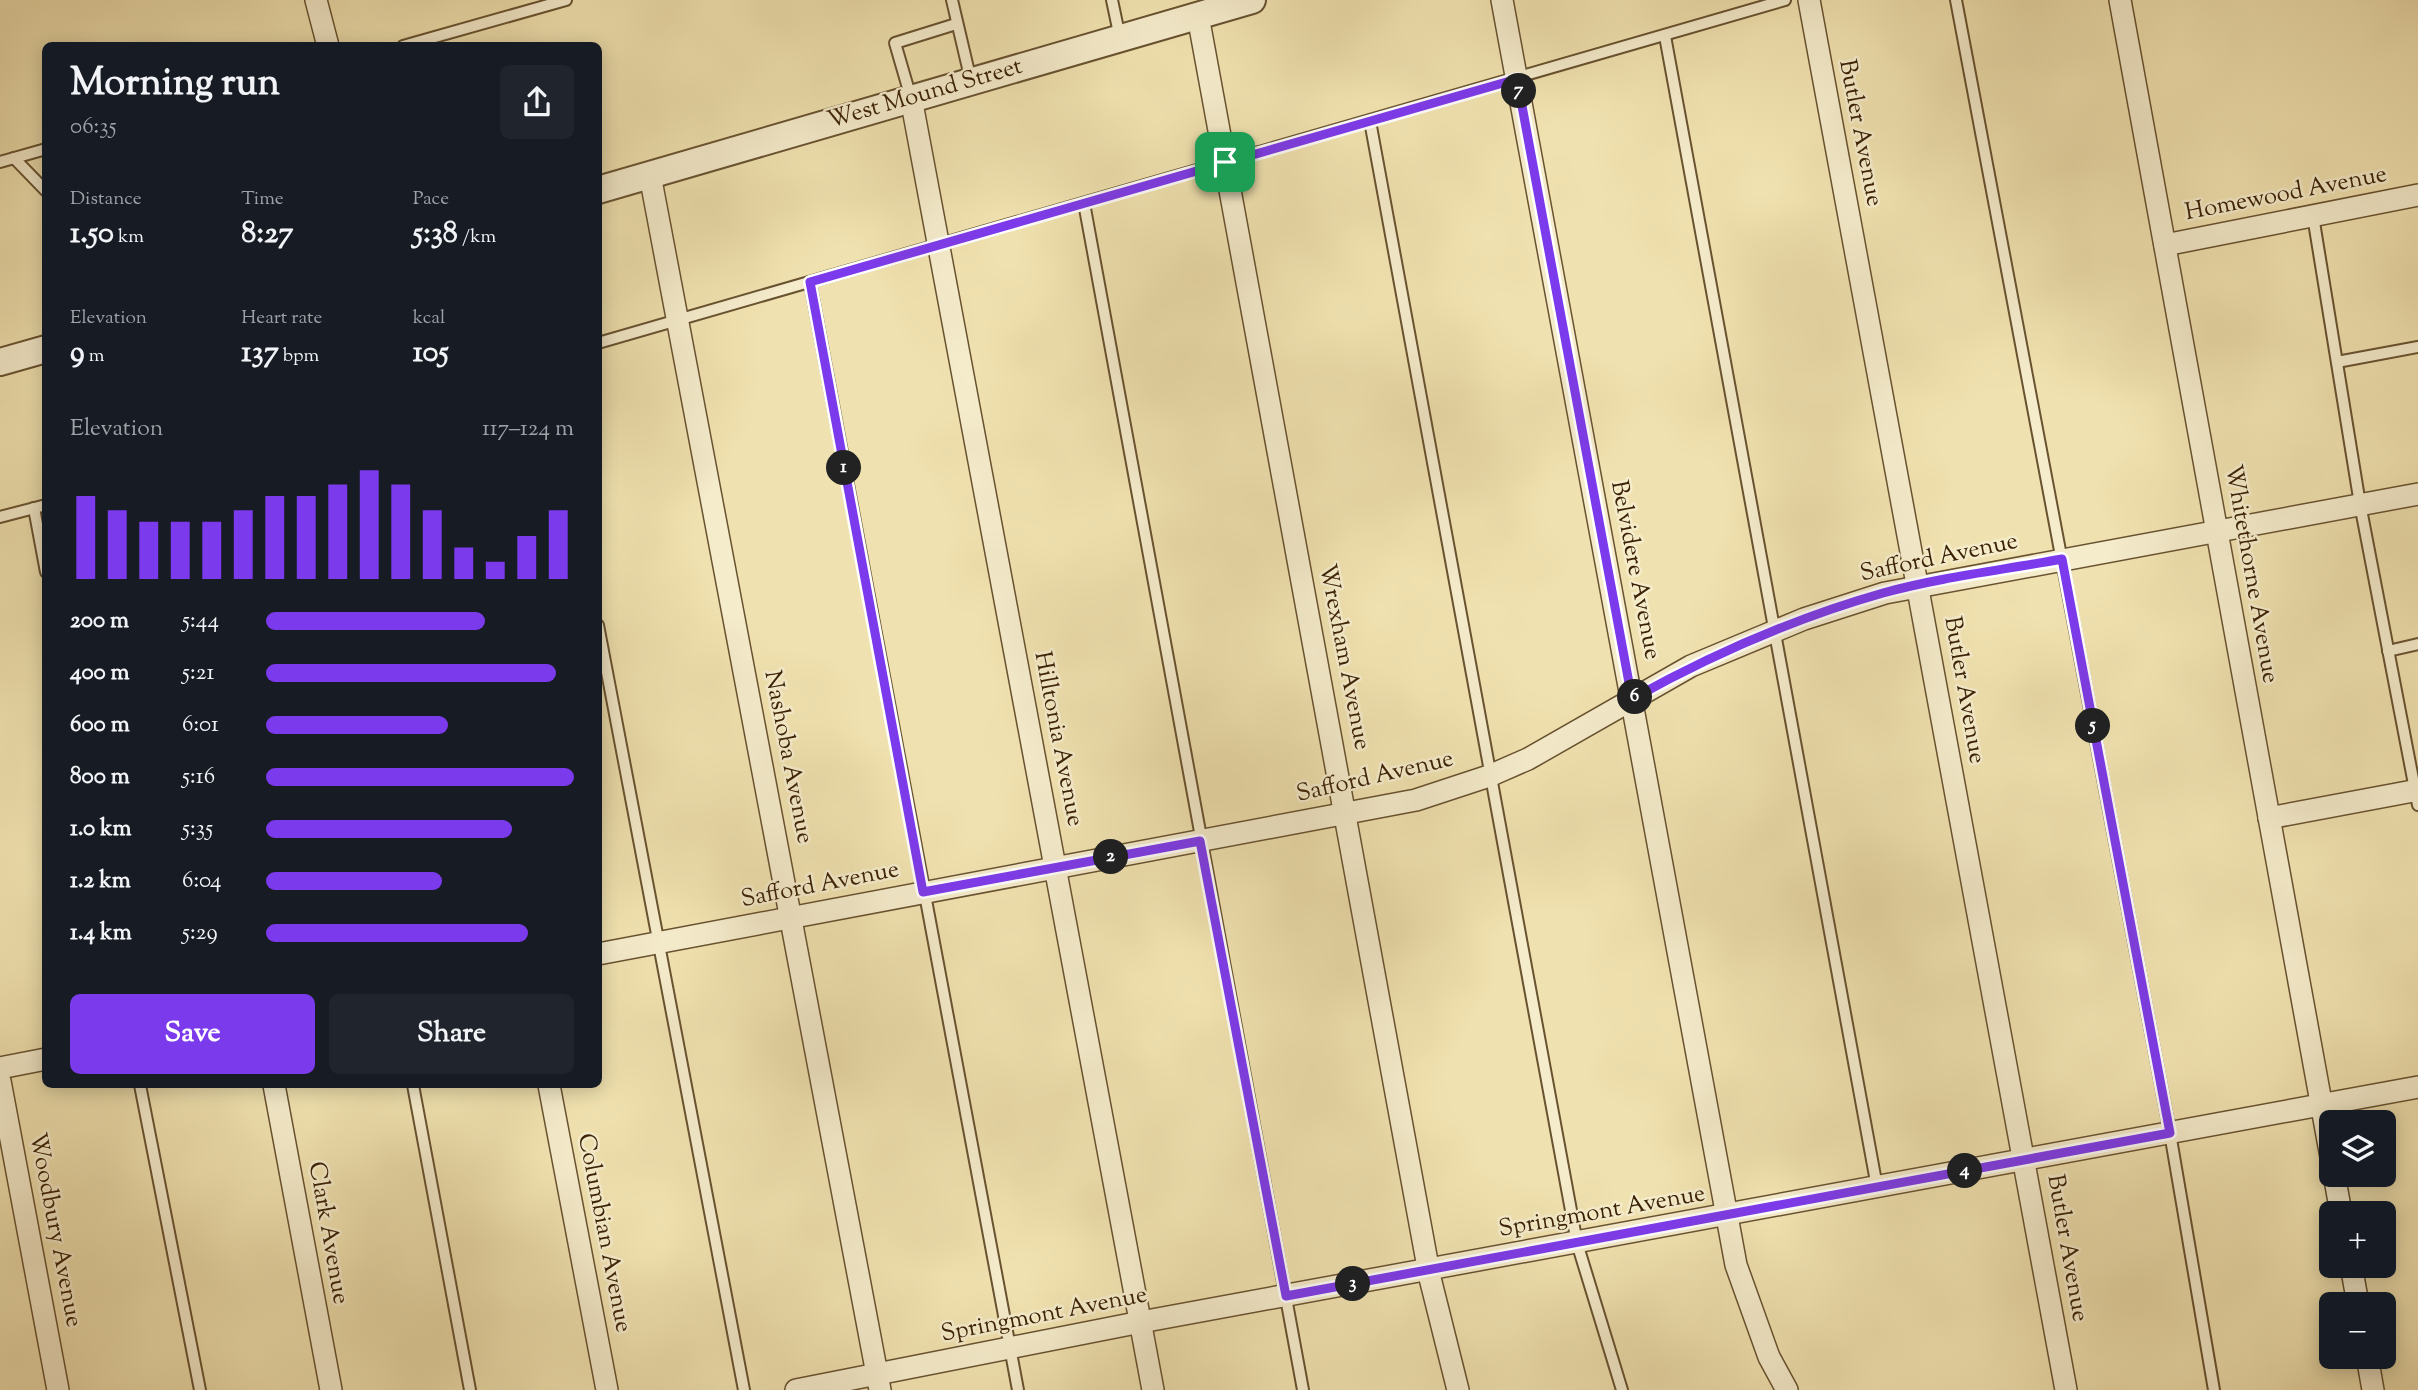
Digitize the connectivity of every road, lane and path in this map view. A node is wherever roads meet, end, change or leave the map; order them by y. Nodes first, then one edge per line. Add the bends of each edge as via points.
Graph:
1 (316, 0) edge
2 (566, 0) edge
3 (952, 0) edge
4 (1112, 0) edge
5 (1252, 0) edge
6 (1502, 0) edge
7 (1785, 0) edge
8 (1809, 0) edge
9 (1956, 0) edge
10 (2120, 0) edge
11 (1198, 16) junction
12 (956, 24) junction
13 (1665, 36) junction
14 (1120, 38) junction
15 (327, 42) edge
16 (417, 42) edge
17 (1517, 79) junction
18 (971, 81) junction
19 (911, 98) junction
20 (1370, 121) junction
21 (42, 150) edge
22 (14, 158) junction
23 (0, 162) edge
24 (1225, 162) junction
25 (650, 175) junction
26 (42, 187) edge
27 (602, 189) edge
28 (2418, 195) edge
29 (1084, 203) junction
30 (2312, 216) junction
31 (938, 245) junction
32 (2165, 245) junction
33 (810, 282) junction
34 (678, 320) junction
35 (602, 342) edge
36 (2418, 347) edge
37 (42, 350) edge
38 (0, 362) edge
39 (2337, 362) junction
40 (2418, 494) edge
41 (2360, 504) junction
42 (42, 506) edge
43 (34, 508) junction
44 (0, 517) edge
45 (2217, 530) junction
46 (42, 551) edge
47 (2062, 559) junction
48 (1918, 586) junction
49 (1775, 631) junction
50 (2418, 645) edge
51 (602, 647) edge
52 (2388, 651) junction
53 (1632, 699) junction
54 (1489, 776) junction
55 (2417, 795) edge
56 (1346, 814) junction
57 (2269, 818) junction
58 (1200, 841) junction
59 (1055, 867) junction
60 (923, 892) junction
61 (792, 917) junction
62 (657, 943) junction
63 (602, 953) edge
64 (42, 1060) edge
65 (0, 1068) edge
66 (0, 1080) edge
67 (2418, 1087) edge
68 (141, 1088) edge
69 (275, 1088) edge
70 (414, 1088) edge
71 (550, 1088) edge
72 (2322, 1105) junction
73 (2323, 1110) edge
74 (2170, 1133) junction
75 (2024, 1160) junction
76 (1877, 1187) junction
77 (1726, 1216) junction
78 (1577, 1243) junction
79 (1429, 1270) junction
80 (1286, 1296) junction
81 (1141, 1322) junction
82 (1011, 1348) junction
83 (2369, 1369) edge
84 (879, 1382) edge
85 (58, 1390) edge
86 (200, 1390) edge
87 (331, 1390) edge
88 (470, 1390) edge
89 (607, 1390) edge
90 (744, 1390) edge
91 (796, 1390) edge
92 (1018, 1390) edge
93 (1153, 1390) edge
94 (1303, 1390) edge
95 (1458, 1390) edge
96 (1622, 1390) edge
97 (1787, 1390) edge
98 (2066, 1390) edge
99 (2214, 1390) edge
100 (2373, 1390) edge

1 - 15 street
2 - 16 lane
3 - 12 lane
4 - 14 lane
5 - 11 street, West Mound Street
6 - 17 street, Belvidere Avenue
7 - 13 lane
8 - 48 street, Butler Avenue
9 - 47 lane
10 - 32 street, Whitethorne Avenue
11 - 14 street, West Mound Street
11 - 24 street, Wrexham Avenue
12 - 18 lane
12 - 19 lane via 895,43
13 - 17 lane
13 - 49 lane
14 - 18 street, West Mound Street
17 - 20 lane
17 - 53 street, Belvidere Avenue
18 - 19 street, West Mound Street
19 - 25 street, West Mound Street
19 - 31 street, Hilltonia Avenue
20 - 24 lane
20 - 54 lane
21 - 22 lane
22 - 23 lane
22 - 26 lane
24 - 29 lane
24 - 56 street, Wrexham Avenue
25 - 27 street, West Mound Street
25 - 34 street, Nashoba Avenue
28 - 30 street, Homewood Avenue
29 - 31 lane
29 - 58 lane
30 - 32 street, Homewood Avenue
30 - 39 lane
31 - 33 lane
31 - 59 street, Hilltonia Avenue
32 - 45 street, Whitethorne Avenue
33 - 34 lane
33 - 60 lane
34 - 35 lane
34 - 61 street, Nashoba Avenue
36 - 39 lane
37 - 38 street
39 - 41 lane
40 - 41 street, Safford Avenue
41 - 45 street, Safford Avenue
41 - 52 lane
42 - 43 lane
43 - 44 lane
43 - 46 lane
45 - 47 street, Safford Avenue
45 - 57 street, Whitethorne Avenue
47 - 48 street, Safford Avenue
47 - 74 lane
48 - 49 street, Safford Avenue
48 - 75 street, Butler Avenue
49 - 53 street, Safford Avenue via 1691,666
49 - 76 lane
50 - 52 lane
51 - 62 lane
52 - 55 lane
53 - 54 street, Safford Avenue via 1528,759
53 - 77 street, Belvidere Avenue
54 - 56 street, Safford Avenue via 1416,800
54 - 78 lane
55 - 57 street
56 - 58 street, Safford Avenue
56 - 79 street, Wrexham Avenue
57 - 72 street, Whitethorne Avenue
58 - 59 street, Safford Avenue
58 - 80 lane
59 - 60 street, Safford Avenue
59 - 81 street, Hilltonia Avenue
60 - 61 street, Safford Avenue
60 - 82 lane
61 - 62 street, Safford Avenue
61 - 84 street, Nashoba Avenue
62 - 63 street, Safford Avenue
62 - 90 lane
64 - 65 street
66 - 85 street, Woodbury Avenue
67 - 72 street, Springmont Avenue
68 - 86 lane
69 - 87 street, Clark Avenue
70 - 88 lane
71 - 89 street, Columbian Avenue
72 - 73 street, Whitethorne Avenue
72 - 74 street, Springmont Avenue
74 - 75 street, Springmont Avenue
74 - 99 lane
75 - 76 street, Springmont Avenue
75 - 98 street, Butler Avenue
76 - 77 street, Springmont Avenue
77 - 78 street, Springmont Avenue
77 - 97 street, Belvidere Avenue via 1745,1292 1769,1357
78 - 79 street, Springmont Avenue
78 - 96 lane
79 - 80 street, Springmont Avenue
79 - 95 street, Wrexham Avenue
80 - 81 street, Springmont Avenue
80 - 94 lane
81 - 82 street, Springmont Avenue
81 - 93 street, Hilltonia Avenue
82 - 84 street, Springmont Avenue
82 - 92 lane
83 - 100 street
84 - 91 street, Springmont Avenue

